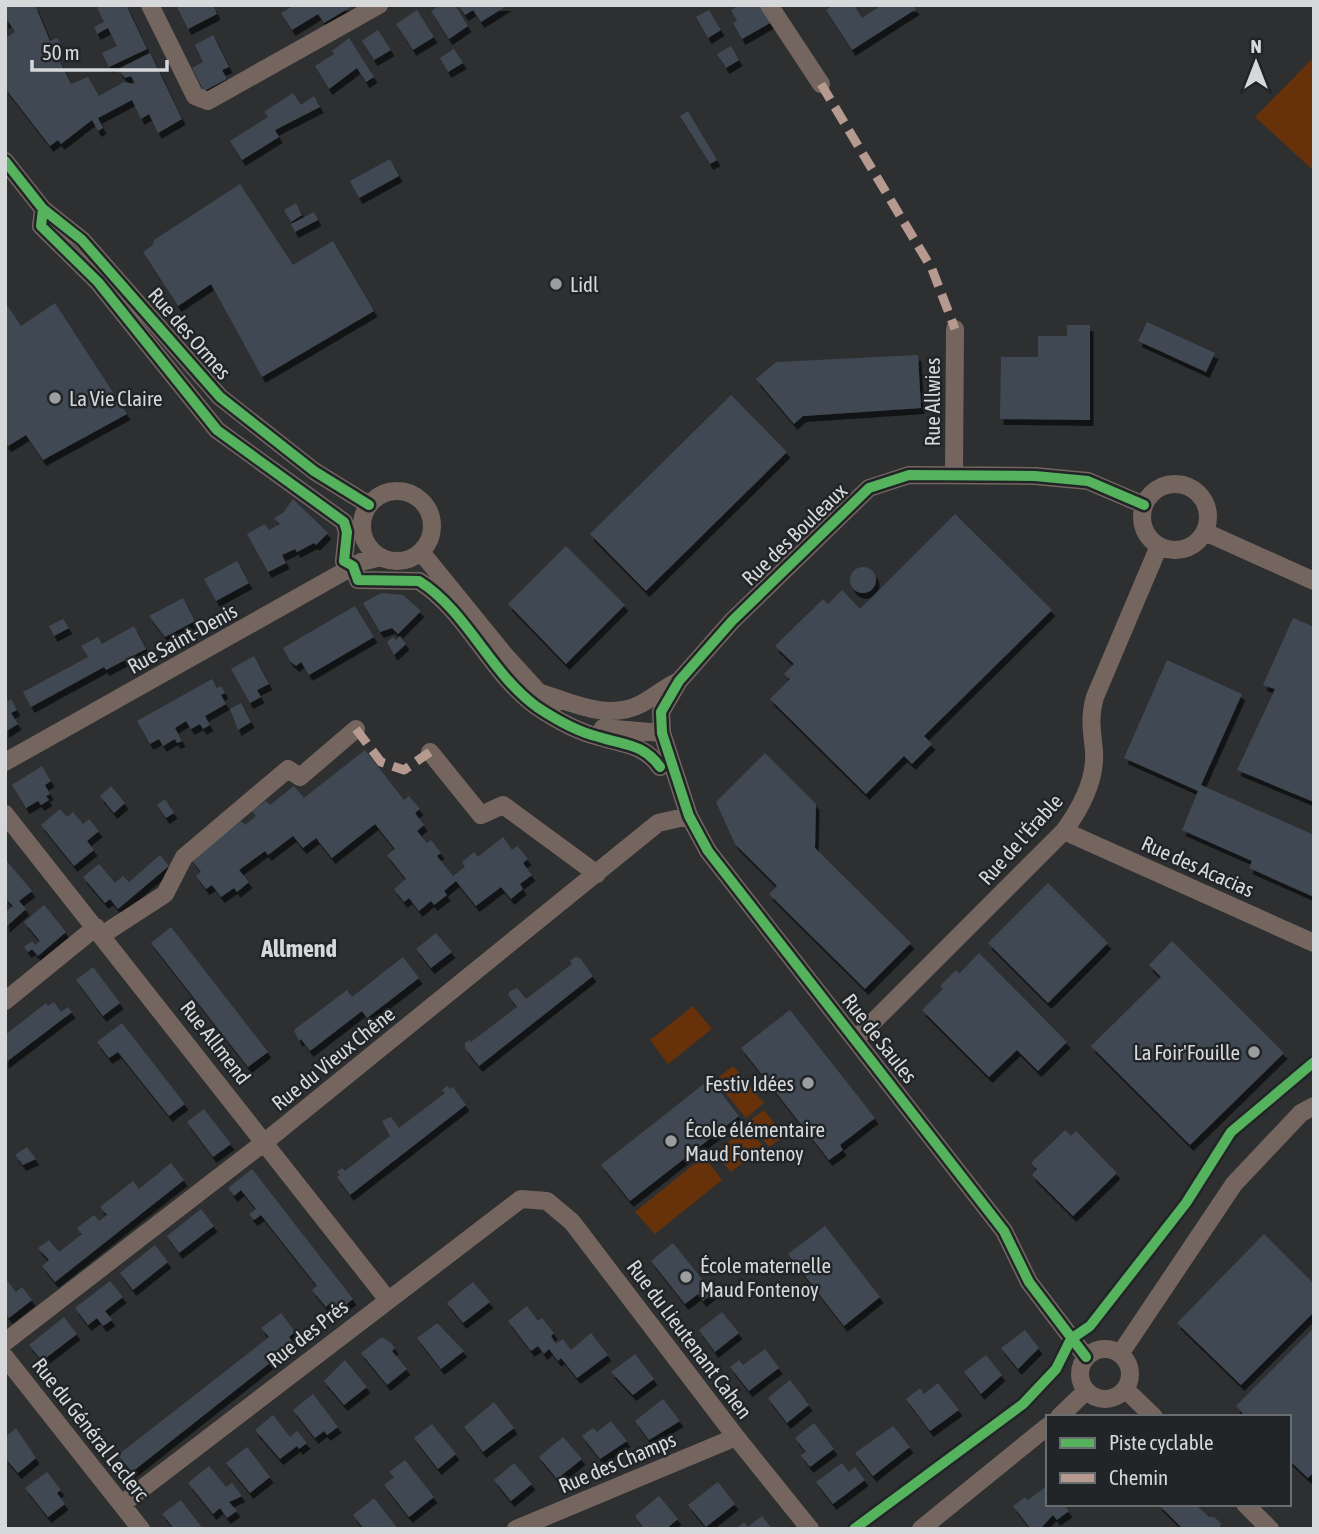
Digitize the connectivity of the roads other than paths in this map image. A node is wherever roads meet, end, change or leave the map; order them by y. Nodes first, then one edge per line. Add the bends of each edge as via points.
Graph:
1 (150, 5) edge
2 (379, 5) edge
3 (769, 5) edge
4 (821, 84) dead end
5 (5, 161) edge
6 (43, 209) junction
7 (955, 329) dead end
8 (954, 475) junction
9 (369, 505) junction
10 (1144, 505) junction
11 (1205, 532) junction
12 (1158, 546) junction
13 (421, 552) junction
14 (381, 557) junction
15 (353, 566) junction
16 (1314, 581) edge
17 (679, 681) junction
18 (537, 692) junction
19 (633, 706) junction
20 (356, 729) dead end
21 (662, 733) junction
22 (430, 752) dead end
23 (5, 762) edge
24 (660, 767) dead end
25 (5, 814) edge
26 (689, 816) junction
27 (1063, 831) junction
28 (597, 874) junction
29 (99, 931) junction
30 (1314, 943) edge
31 (5, 1001) edge
32 (857, 1038) junction
33 (1314, 1106) edge
34 (265, 1141) junction
35 (521, 1199) joint
36 (388, 1300) junction
37 (5, 1342) edge
38 (1120, 1354) junction
39 (5, 1357) edge
40 (1086, 1357) junction
41 (1125, 1389) junction
42 (1086, 1391) junction
43 (1061, 1415) edge
44 (1152, 1415) edge
45 (1046, 1428) edge
46 (736, 1437) junction
47 (122, 1504) junction
48 (1247, 1506) edge
49 (141, 1529) edge
50 (516, 1529) edge
51 (810, 1529) edge
52 (921, 1529) edge
53 (1270, 1529) edge

1 - 2 street via 195,96 208,101
3 - 4 street
5 - 6 street, Rue des Ormes
6 - 9 street, Rue des Ormes via 82,240 220,397 314,471
6 - 15 street via 41,226 98,282 217,430 344,522 344,561
7 - 8 street, Rue Allwies
8 - 10 street, Rue des Bouleaux via 1088,481
8 - 17 street, Rue des Bouleaux via 909,475 869,488 732,621
9 - 13 street via 393,491 421,500 432,520 432,531
9 - 14 street via 362,528 372,550
10 - 11 street via 1160,487 1188,486 1198,492 1208,510
10 - 12 street via 1145,531
11 - 12 street via 1191,547 1181,550
11 - 16 street
12 - 27 street, Rue de l'Érable via 1095,697 1090,715 1091,779 1080,810
13 - 14 street via 402,561
13 - 18 street
14 - 15 street, Rue Saint-Denis
15 - 23 street, Rue Saint-Denis
15 - 24 street via 358,580 419,581 537,707 598,737 634,745
17 - 19 street
17 - 21 street, Rue des Bouleaux via 661,712
18 - 19 street via 612,712
18 - 21 street via 560,715 594,727
19 - 21 street
20 - 29 street via 300,777 288,769 184,857 165,894
21 - 26 street, Rue de Saules
22 - 28 street via 481,815 503,805
25 - 29 street, Rue Allmend
26 - 28 street, Rue du Vieux Chêne via 658,823
26 - 32 street, Rue de Saules via 708,851
27 - 30 street, Rue des Acacias
27 - 32 street, Rue de l'Érable
28 - 34 street, Rue du Vieux Chêne
29 - 31 street
29 - 34 street, Rue Allmend
32 - 40 street, Rue de Saules via 1004,1231 1029,1282
33 - 38 street via 1301,1113 1234,1184
34 - 36 street, Rue Allmend
34 - 37 street, Rue du Vieux Chêne
35 - 36 street, Rue des Prés
35 - 46 street, Rue du Lieutenant Cahen via 547,1201 572,1222
36 - 47 street, Rue des Prés
38 - 40 street via 1106,1349
38 - 41 street via 1128,1363 1130,1380
39 - 47 street, Rue du Général Leclerc
40 - 42 street via 1080,1367
41 - 42 street via 1114,1398 1099,1399
41 - 44 street
42 - 43 street
45 - 52 street
46 - 50 street, Rue des Champs
46 - 51 street, Rue du Lieutenant Cahen
47 - 49 street, Rue du Général Leclerc
48 - 53 street

